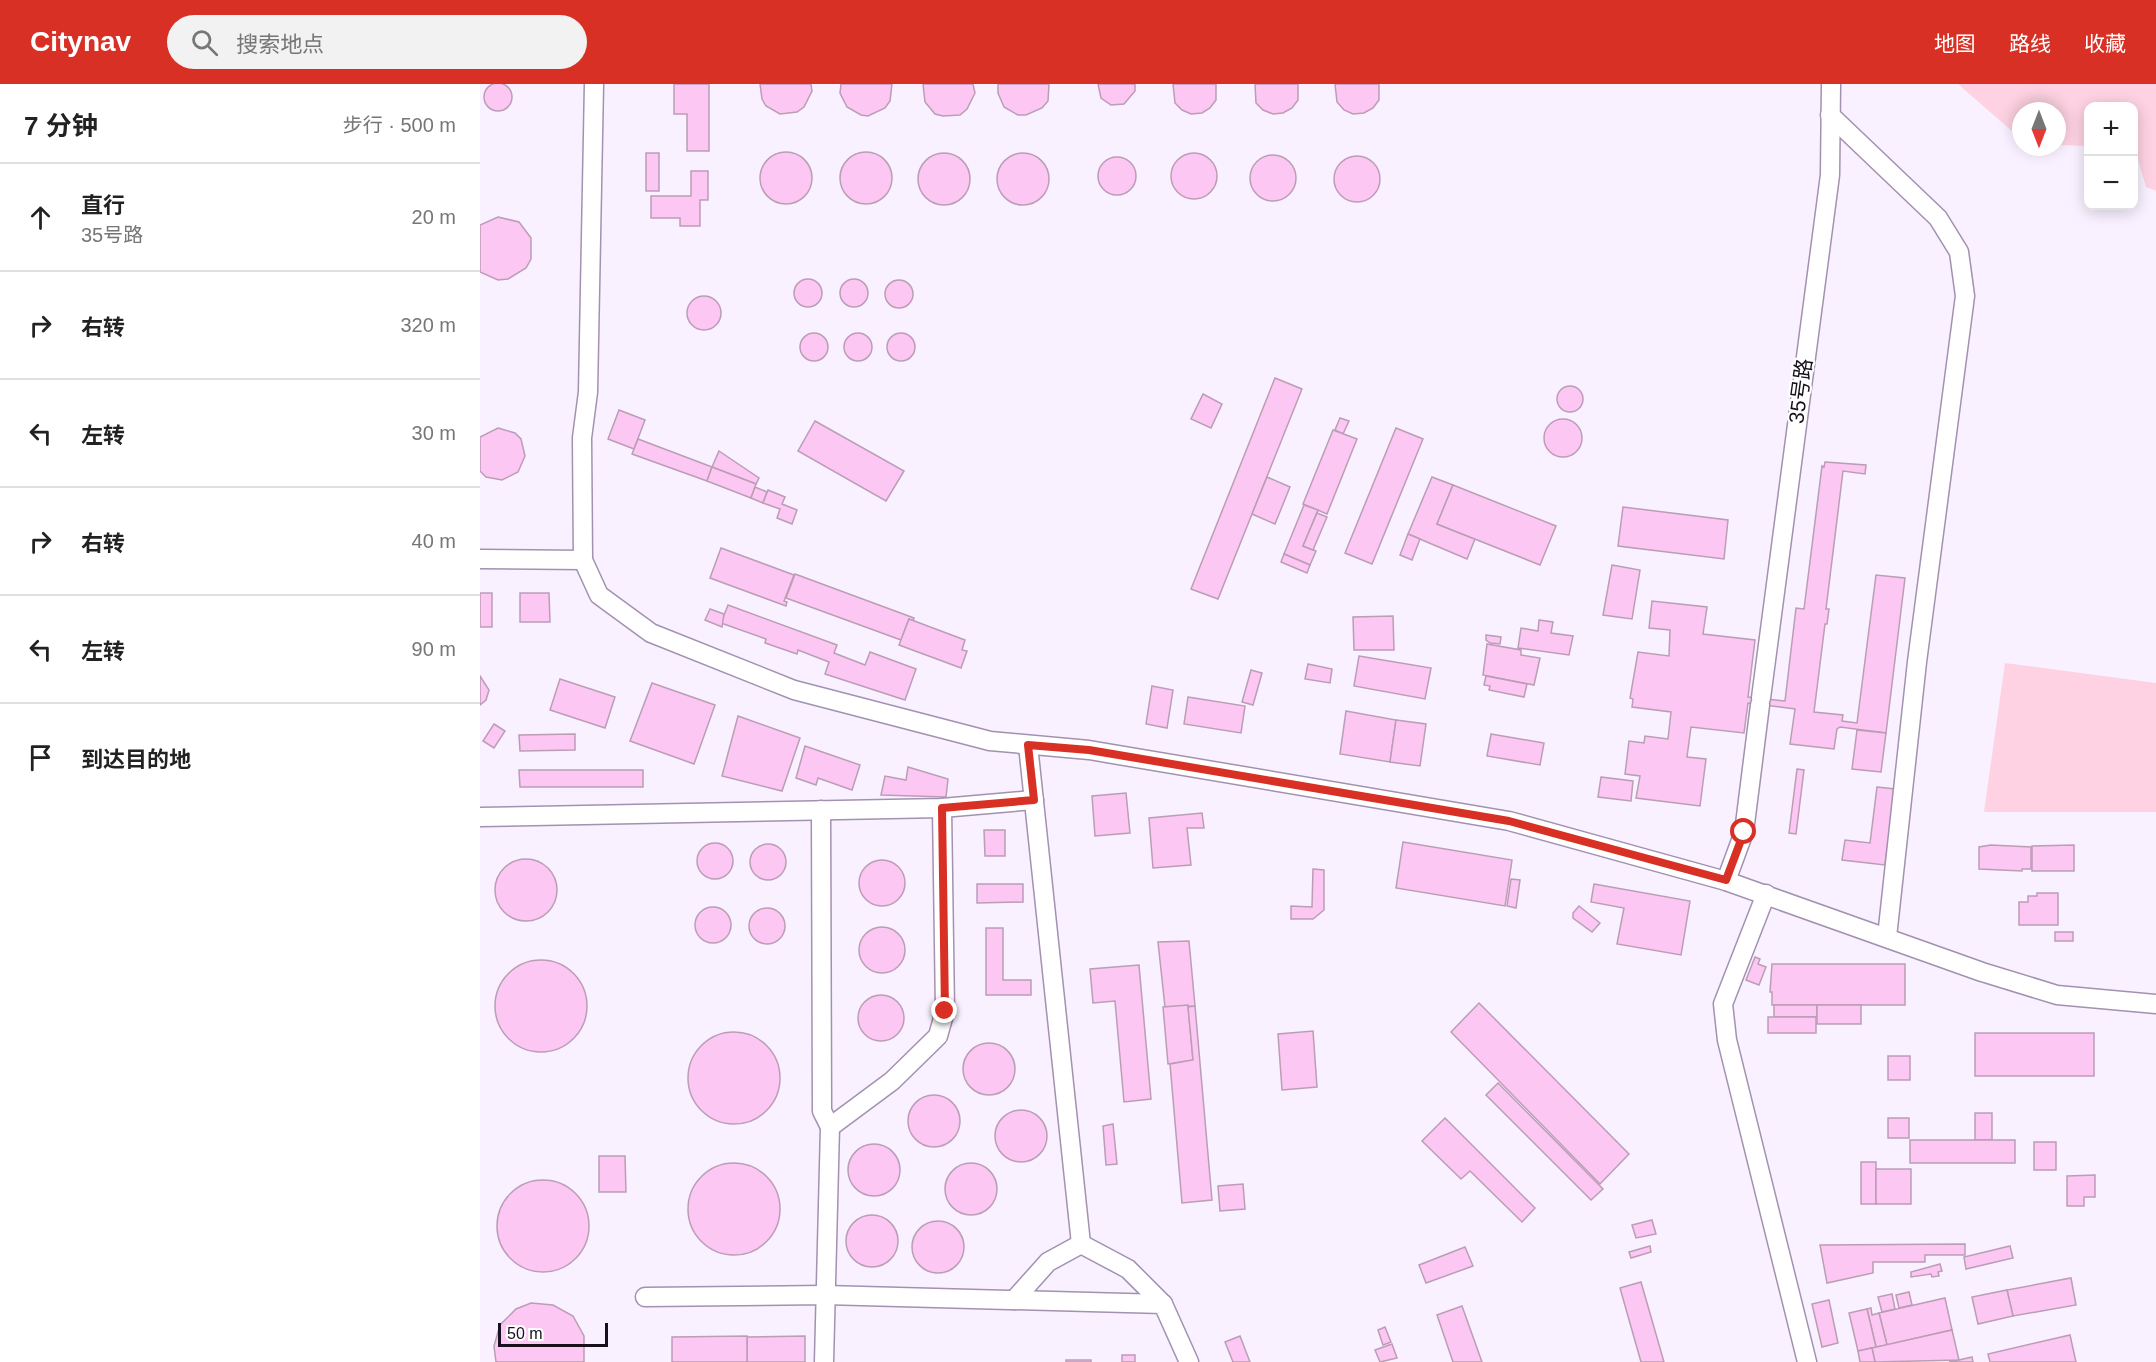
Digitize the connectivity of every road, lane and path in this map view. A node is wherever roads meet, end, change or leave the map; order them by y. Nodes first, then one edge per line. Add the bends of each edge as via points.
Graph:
1 (594, 84) edge
2 (1831, 84) edge
3 (1830, 116) junction
4 (480, 559) edge
5 (583, 560) junction
6 (1028, 745) junction
7 (1034, 800) junction
8 (942, 808) junction
9 (821, 810) junction
10 (480, 817) edge
11 (1726, 880) junction
12 (1766, 894) junction
13 (1887, 937) junction
14 (2156, 1004) edge
15 (830, 1127) junction
16 (1081, 1244) junction
17 (825, 1296) junction
18 (645, 1297) dead end
19 (1014, 1300) junction
20 (1163, 1304) junction
21 (824, 1362) edge
22 (1189, 1362) edge
23 (1807, 1362) edge

1 - 5 street via 588,392 582,438
2 - 3 street, 35号路
3 - 11 street, 35号路 via 1830,174 1744,832
3 - 13 street via 1938,218 1959,252 1965,296 1917,662
4 - 5 street
5 - 6 street via 598,595 651,633 794,690 990,741
6 - 7 street
6 - 11 street via 1089,750 1509,821
7 - 8 street
7 - 16 street
8 - 9 street
8 - 15 street via 945,1011 938,1036 892,1081
9 - 10 street
9 - 15 street via 822,1111
11 - 12 street
12 - 13 street
12 - 23 street via 1723,1004 1727,1040
13 - 14 street via 2057,995
15 - 17 street
16 - 19 street via 1048,1262
16 - 20 street via 1128,1269
17 - 18 street
17 - 19 street
17 - 21 street
19 - 20 street
20 - 22 street

